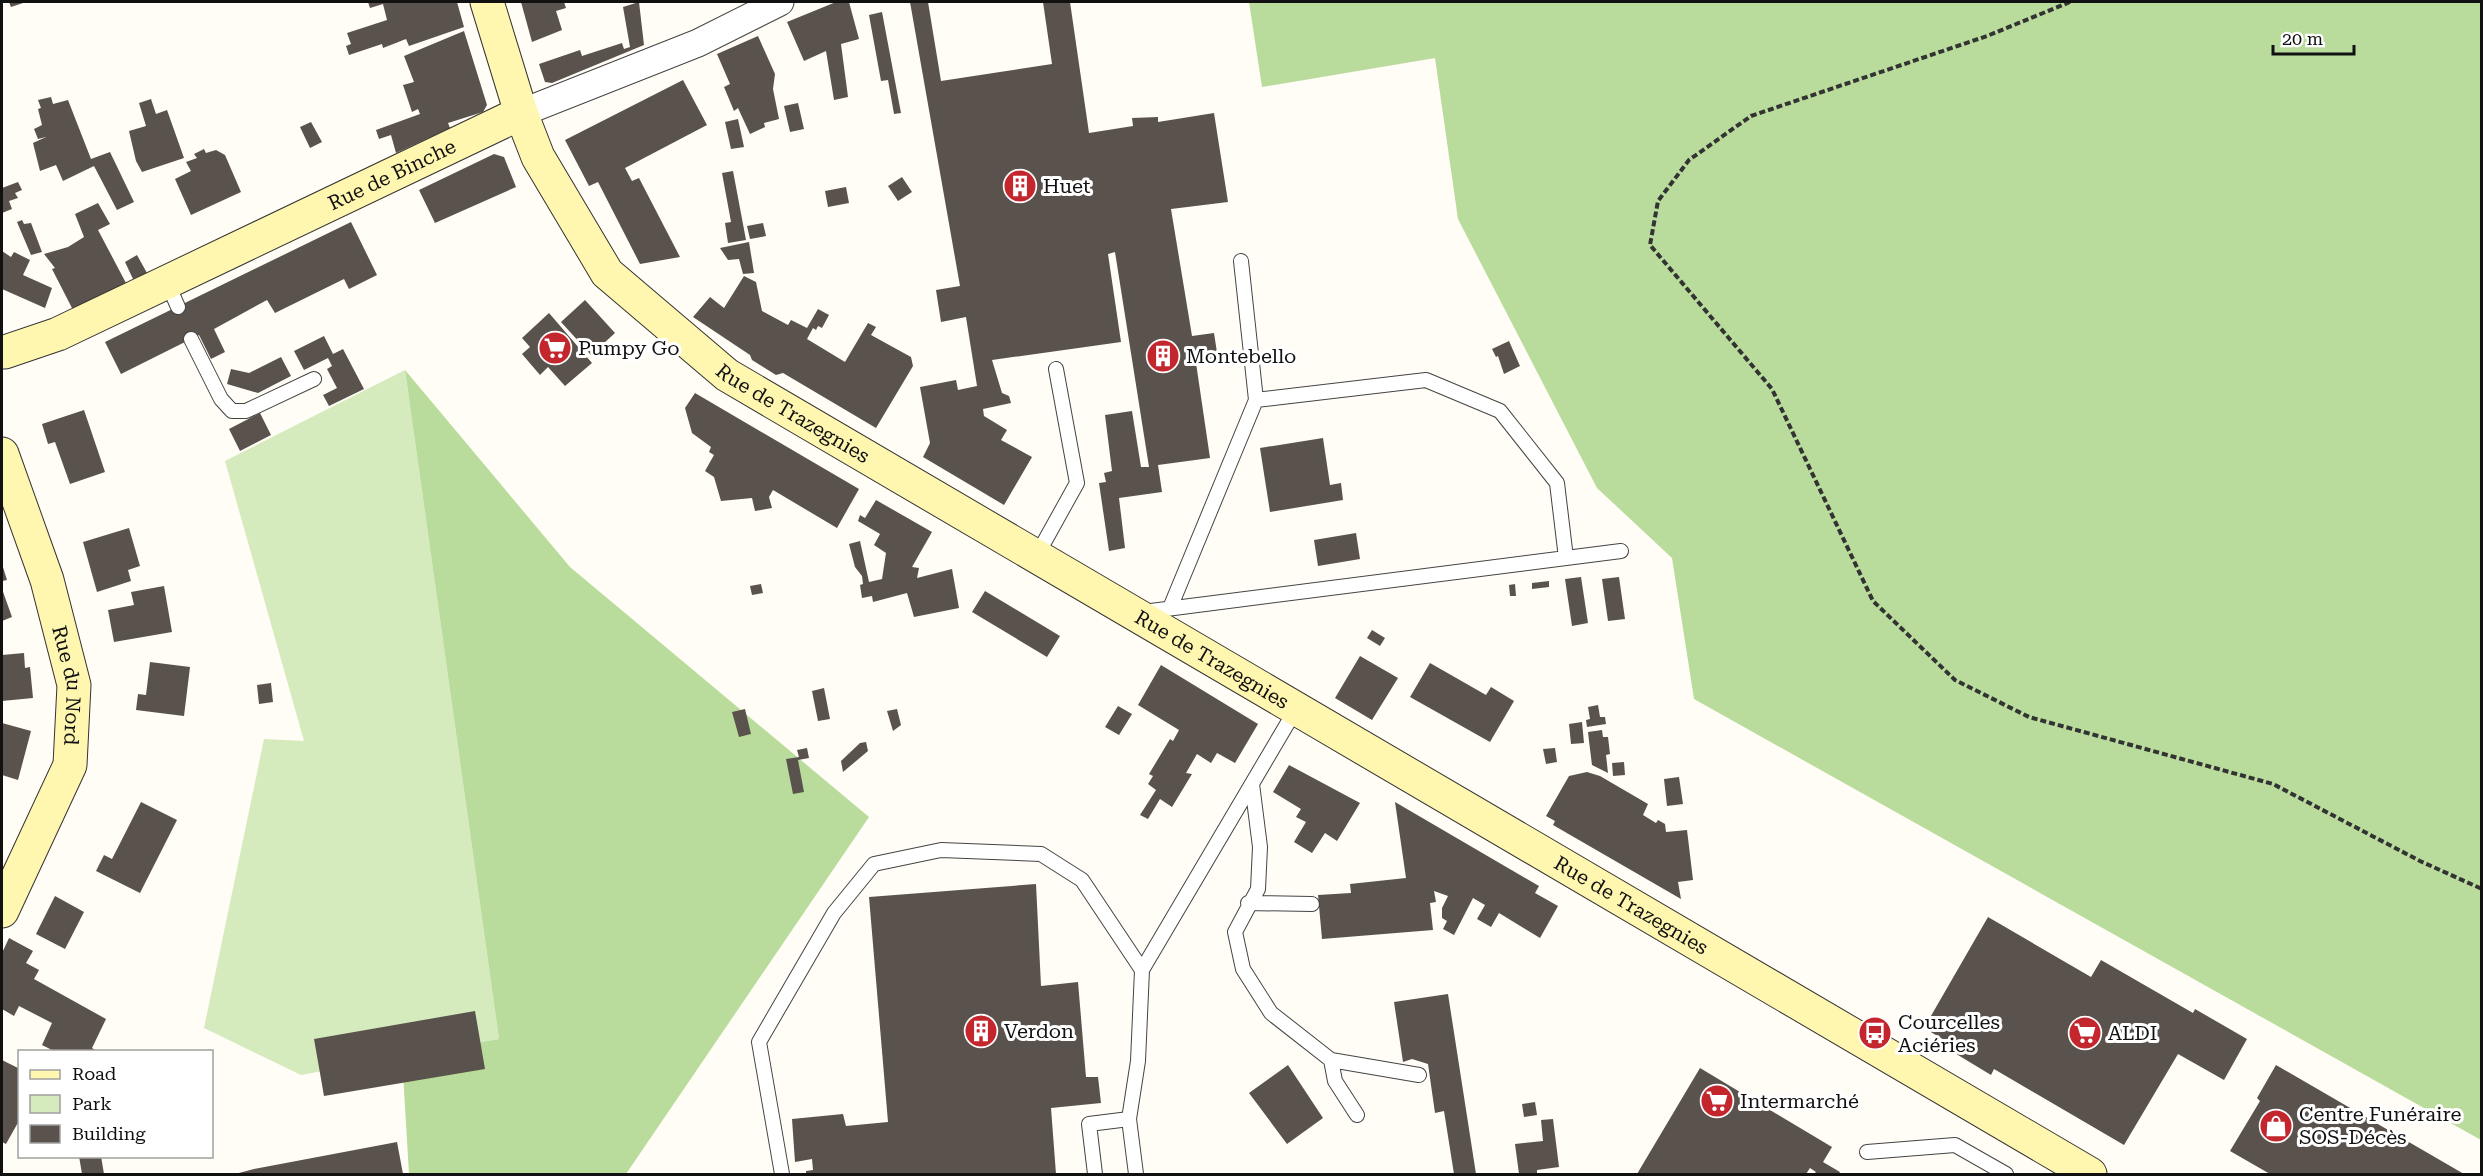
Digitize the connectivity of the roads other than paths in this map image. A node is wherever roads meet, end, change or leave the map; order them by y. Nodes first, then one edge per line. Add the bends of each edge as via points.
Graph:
1 (487, 2) edge
2 (780, 2) edge
3 (521, 112) junction
4 (1241, 261) dead end
5 (191, 339) dead end
6 (3, 357) edge
7 (1056, 369) dead end
8 (314, 379) dead end
9 (1256, 400) junction
10 (2, 454) edge
11 (1620, 551) dead end
12 (1037, 555) junction
13 (1566, 558) junction
14 (1170, 608) junction
15 (1134, 613) junction
16 (1296, 709) junction
17 (1252, 784) junction
18 (1248, 903) junction
19 (1312, 904) dead end
20 (2, 911) edge
21 (1142, 970) junction
22 (1331, 1060) junction
23 (1419, 1075) dead end
24 (1358, 1114) dead end
25 (1129, 1119) junction
26 (1868, 1152) dead end
27 (782, 1174) edge
28 (1095, 1174) edge
29 (1136, 1174) edge
30 (2006, 1174) edge
31 (2090, 1174) edge

1 - 3 main road, Rue de Trazegnies
2 - 3 street, Rue de Binche via 698,44
3 - 6 main road, Rue de Binche via 172,294
3 - 12 main road, Rue de Trazegnies via 538,158 607,273 727,375
4 - 9 lane
5 - 8 lane via 221,399 232,411 246,411
7 - 12 lane via 1077,483
9 - 13 lane via 1426,380 1500,411 1557,483
9 - 14 lane
10 - 20 main road, Rue du Nord via 47,579 74,685 70,765
11 - 13 lane
12 - 15 main road, Rue de Trazegnies
13 - 14 lane
14 - 15 lane
15 - 16 main road, Rue de Trazegnies
16 - 17 lane
16 - 31 main road, Rue de Trazegnies
17 - 18 lane via 1260,847 1258,889
17 - 21 lane
18 - 19 lane
18 - 22 lane via 1235,932 1243,969 1271,1013
21 - 25 lane via 1138,1061
21 - 27 lane via 1082,880 1041,854 941,850 874,864 834,913 759,1042
22 - 23 lane
22 - 24 lane via 1335,1081
25 - 28 lane via 1089,1124
25 - 29 lane
26 - 30 lane via 1955,1145

